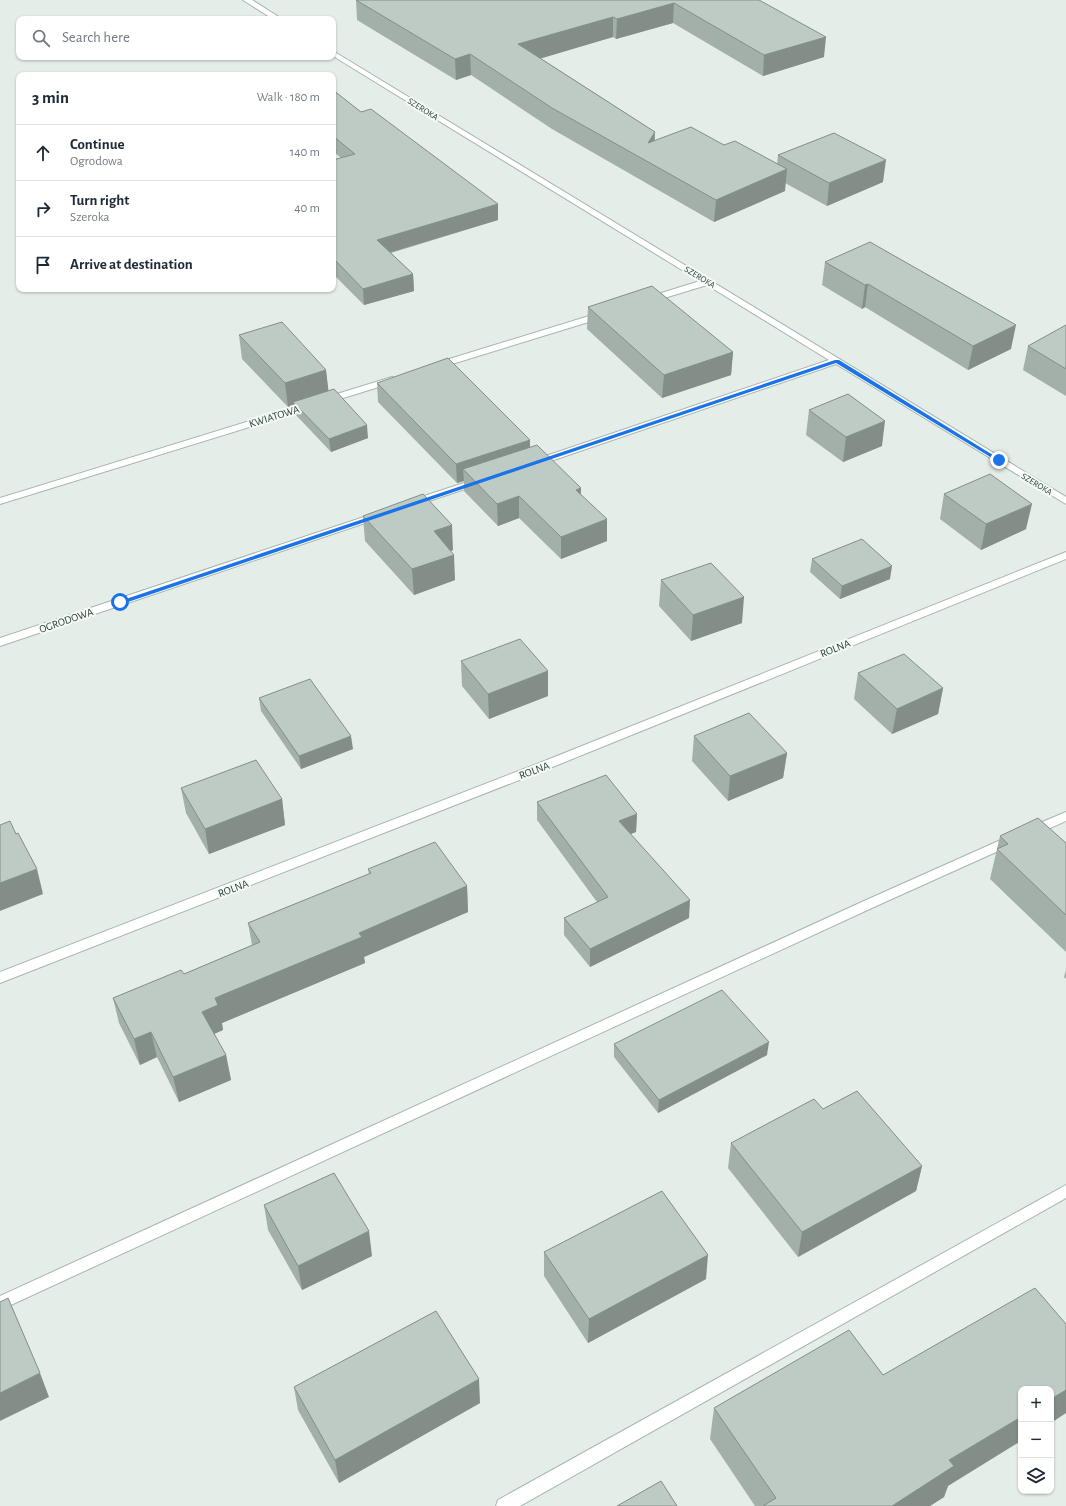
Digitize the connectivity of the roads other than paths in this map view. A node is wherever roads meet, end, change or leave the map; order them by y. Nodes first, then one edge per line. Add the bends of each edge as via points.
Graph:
1 (247, 0) edge
2 (273, 16) edge
3 (336, 55) edge
4 (708, 282) junction
5 (639, 303) edge
6 (609, 312) edge
7 (837, 361) junction
8 (426, 369) edge
9 (403, 376) edge
10 (528, 465) edge
11 (490, 478) edge
12 (0, 501) edge
13 (1066, 501) edge
14 (1066, 555) edge
15 (0, 642) edge
16 (1066, 816) edge
17 (0, 978) edge
18 (1066, 1191) edge
19 (0, 1303) edge
20 (504, 1506) edge

1 - 2 street
3 - 4 street, SZEROKA
4 - 5 street
4 - 7 street, SZEROKA
6 - 8 street
7 - 10 street
7 - 13 street, SZEROKA
9 - 12 street, KWIATOWA
11 - 15 street, OGRODOWA
14 - 17 street, ROLNA via 551,763
16 - 19 street
18 - 20 street

